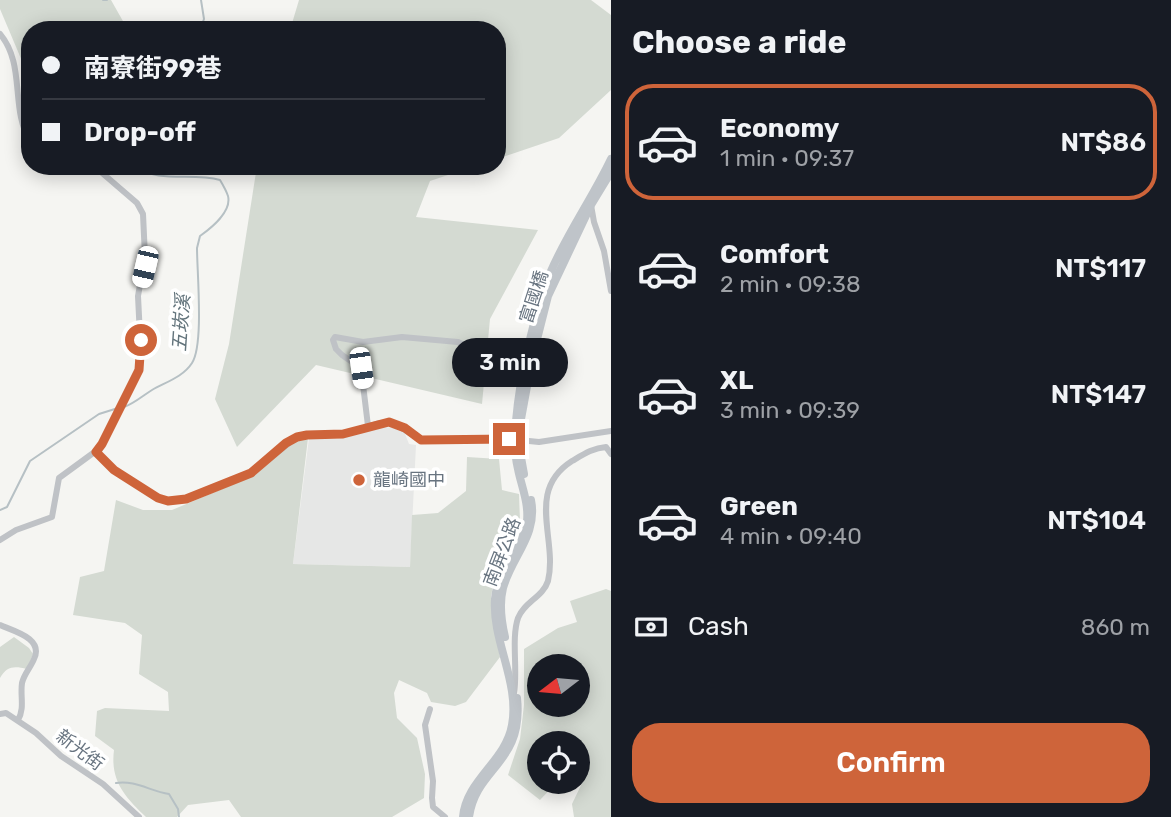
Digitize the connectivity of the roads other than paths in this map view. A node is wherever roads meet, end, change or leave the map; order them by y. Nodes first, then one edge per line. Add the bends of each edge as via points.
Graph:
1 (0, 34) edge
2 (21, 116) edge
3 (611, 159) edge
4 (611, 172) edge
5 (104, 175) edge
6 (589, 202) junction
7 (611, 291) edge
8 (472, 349) dead end
9 (368, 426) junction
10 (518, 429) junction
11 (611, 431) edge
12 (96, 452) junction
13 (611, 454) edge
14 (0, 540) edge
15 (0, 625) edge
16 (515, 685) junction
17 (512, 701) junction
18 (430, 709) dead end
19 (0, 715) edge
20 (18, 720) junction
21 (139, 817) edge
22 (445, 817) edge
23 (463, 817) edge
24 (469, 817) edge

1 - 2 street via 14,61
3 - 6 main road
4 - 6 main road
5 - 12 street via 143,214 145,267 138,296 139,370
6 - 7 street
6 - 10 main road, 富國橋 via 548,296
8 - 9 street via 458,342 402,337 363,342 335,337 336,349 361,368
9 - 11 street via 394,423 421,440 539,442
9 - 12 street via 343,434 297,437 251,473 177,501 151,494
10 - 16 main road, 南屏公路 via 532,522 506,579 501,604
10 - 17 main road, 南屏公路 via 515,452 527,521 495,600
12 - 14 street via 59,478 50,519
13 - 16 street via 606,447 598,448 568,464 546,494 549,573 544,590 518,619
15 - 20 street via 30,639 36,649 23,680
16 - 17 street
16 - 24 main road, 南屏公路 via 519,717 515,735 508,752 479,789
17 - 23 main road, 南屏公路 via 507,741 468,796
18 - 22 street via 425,725 433,807
19 - 20 street, 新光街 via 6,713
20 - 21 street, 新光街

